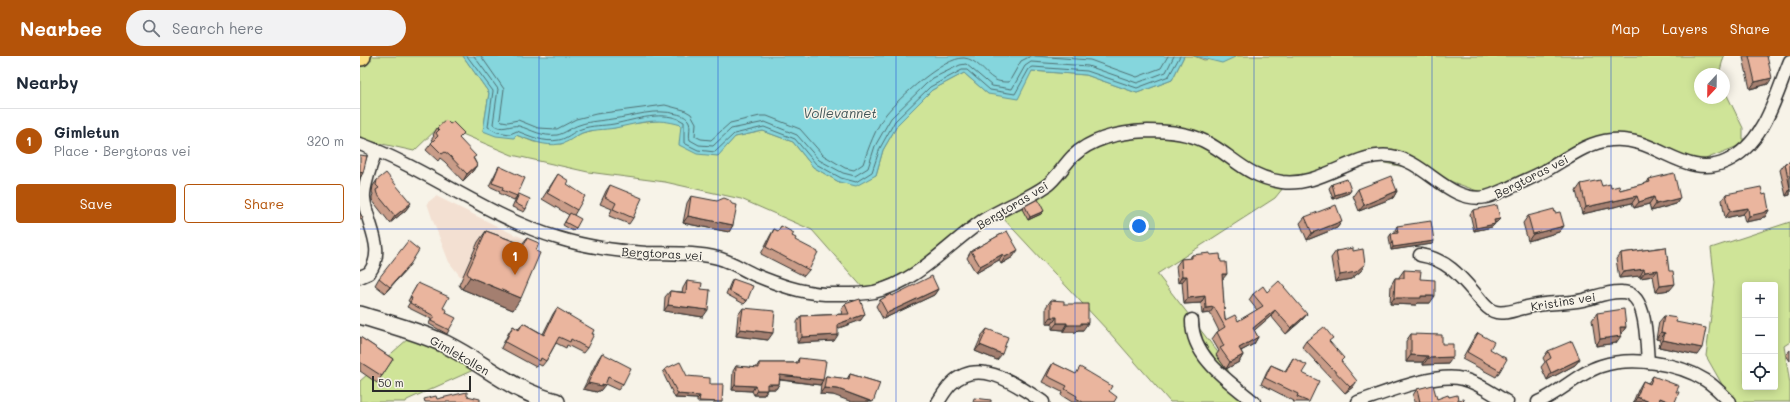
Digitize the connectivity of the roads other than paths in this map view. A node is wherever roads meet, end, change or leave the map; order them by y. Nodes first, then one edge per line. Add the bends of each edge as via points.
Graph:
1 (1790, 61) edge
2 (360, 144) edge
3 (376, 150) junction
4 (1420, 255) dead end
5 (360, 277) edge
6 (360, 315) edge
7 (1192, 320) dead end
8 (1648, 362) junction
9 (556, 402) edge
10 (938, 402) edge
11 (1043, 402) edge
12 (1254, 402) edge
13 (1358, 402) edge
14 (1507, 402) edge
15 (1538, 402) edge
16 (1730, 402) edge

1 - 3 street, Bergtoras vei via 1764,124 1756,136 1743,151 1722,163 1699,166 1684,163 1635,140 1613,139 1593,144 1542,172 1495,194 1482,197 1461,195 1415,166 1390,156 1369,158 1317,178 1289,183 1253,173 1211,144 1194,136 1162,132 1128,132 1099,140 1082,149 1046,186 978,224 909,277 889,287 856,294 820,294 789,288 730,261 706,255 605,250 560,239 497,212
2 - 3 street, Bergtoras vei
3 - 5 street via 364,198 377,255 369,273
4 - 8 street, Kristins vei via 1438,259 1450,266 1486,307 1494,312 1507,312 1544,303 1582,301 1610,292 1632,294 1640,303 1643,315
6 - 9 street, Gimlekollen via 446,344 512,385
7 - 12 street via 1194,337 1199,349 1225,378
8 - 15 street via 1602,366
8 - 16 street via 1690,372 1717,388
10 - 11 street via 951,384 970,373 978,372 996,375
13 - 14 street via 1444,378 1470,381

